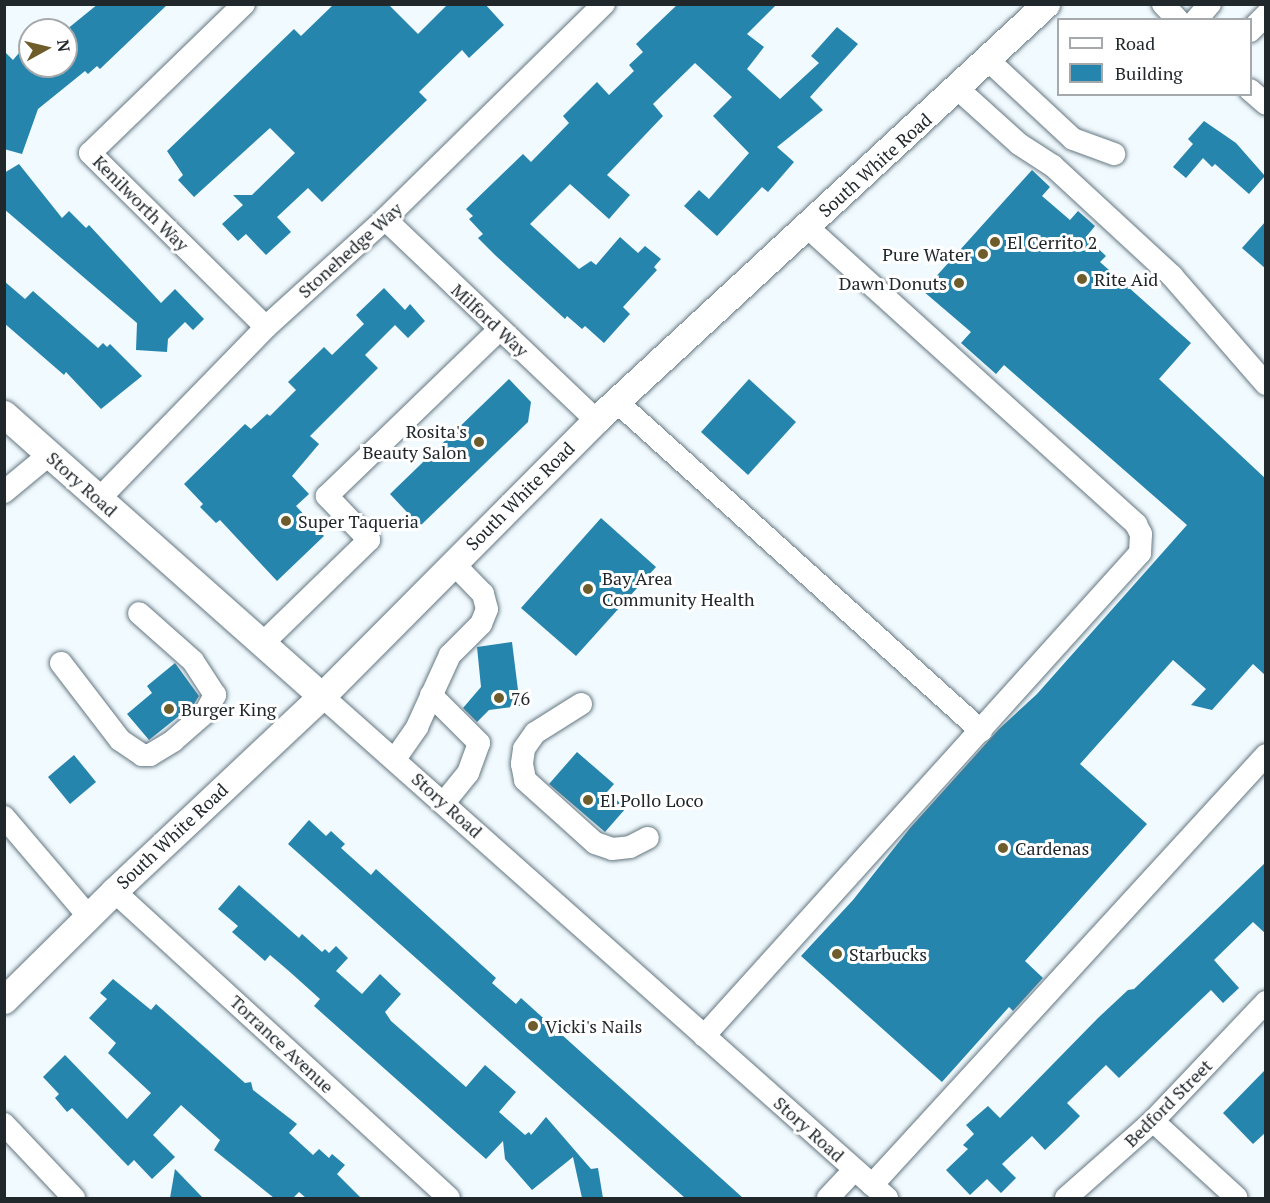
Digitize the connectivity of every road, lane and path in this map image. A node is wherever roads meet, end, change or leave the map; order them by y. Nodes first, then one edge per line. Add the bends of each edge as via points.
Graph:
1 (244, 4) edge
2 (604, 4) edge
3 (1046, 4) edge
4 (1163, 4) edge
5 (1210, 4) edge
6 (1266, 15) edge
7 (1176, 18) edge
8 (1198, 18) edge
9 (1252, 30) edge
10 (988, 60) junction
11 (958, 89) junction
12 (1252, 91) edge
13 (1266, 104) edge
14 (1114, 154) dead end
15 (385, 219) junction
16 (807, 228) junction
17 (266, 327) junction
18 (499, 330) junction
19 (1266, 384) edge
20 (616, 401) junction
21 (4, 414) edge
22 (596, 420) junction
23 (50, 454) junction
24 (4, 492) edge
25 (99, 499) junction
26 (453, 563) junction
27 (139, 613) dead end
28 (263, 643) junction
29 (61, 663) dead end
30 (431, 695) junction
31 (322, 696) junction
32 (581, 704) dead end
33 (981, 731) junction
34 (1266, 755) edge
35 (395, 759) junction
36 (444, 803) junction
37 (4, 817) edge
38 (648, 838) dead end
39 (114, 891) junction
40 (88, 917) junction
41 (4, 1000) edge
42 (1266, 1002) edge
43 (704, 1036) junction
44 (1153, 1121) junction
45 (4, 1124) edge
46 (854, 1170) junction
47 (879, 1192) edge
48 (1236, 1197) dead end
49 (74, 1198) edge
50 (449, 1198) edge
51 (828, 1198) edge
52 (1066, 1198) edge

1 - 17 street, Kenilworth Way via 90,153
2 - 15 street, Stonehedge Way
3 - 10 main road, South White Road
4 - 7 street
5 - 8 street
6 - 9 street
10 - 11 main road, South White Road
10 - 14 street via 1073,139
11 - 16 main road, South White Road
11 - 19 street via 1019,144 1053,166 1172,276
12 - 13 street
15 - 17 street, Stonehedge Way
15 - 18 street, Milford Way
16 - 20 main road, South White Road
16 - 33 street via 1136,524 1141,534 1140,553
17 - 25 street, Stonehedge Way
18 - 22 street, Milford Way
18 - 28 street via 327,496 369,540
20 - 22 main road, South White Road
20 - 33 street
21 - 23 main road, Story Road
22 - 26 main road, South White Road
23 - 24 street
23 - 25 main road, Story Road
25 - 28 main road, Story Road
26 - 30 street via 483,594 487,609 482,624 450,655
26 - 31 main road, South White Road
27 - 29 street via 193,661 215,694 206,713 173,741 150,755 142,755 120,740
28 - 31 main road, Story Road
30 - 35 street via 417,727
30 - 36 street via 479,743 468,773
31 - 35 street, Story Road
31 - 39 main road, South White Road
32 - 38 street via 535,733 524,749 525,780 595,843 612,849 630,847
33 - 43 street
34 - 47 street
35 - 36 street, Story Road
36 - 43 street, Story Road
37 - 40 street
39 - 40 main road, South White Road
39 - 50 street, Torrance Avenue
40 - 41 main road, South White Road
42 - 44 street, Bedford Street
43 - 46 street, Story Road
44 - 48 street
44 - 52 street, Bedford Street
45 - 49 street
46 - 47 street, Story Road
46 - 51 street

